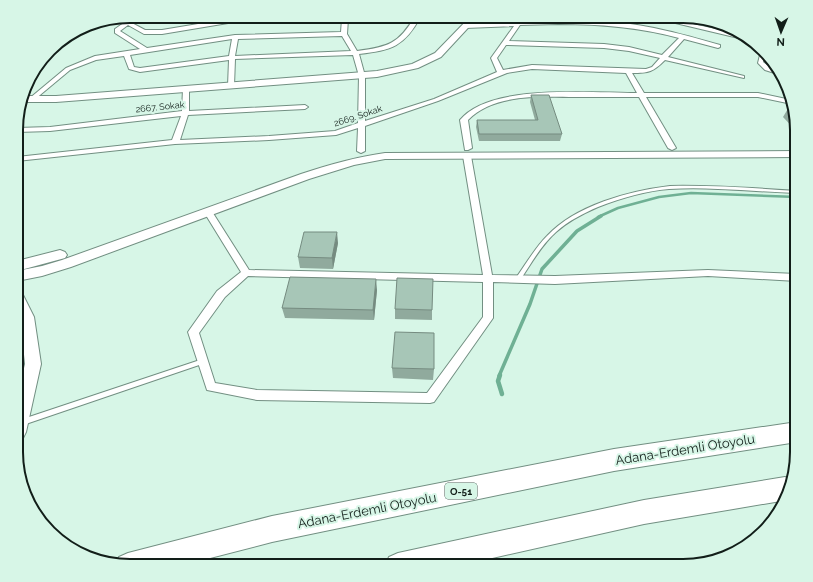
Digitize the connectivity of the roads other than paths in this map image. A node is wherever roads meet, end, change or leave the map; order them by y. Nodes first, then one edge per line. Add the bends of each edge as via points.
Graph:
1 (124, 23) edge
2 (131, 23) edge
3 (211, 23) edge
4 (345, 23) edge
5 (414, 23) edge
6 (468, 23) edge
7 (518, 23) joint
8 (587, 23) edge
9 (680, 23) edge
10 (465, 26) junction
11 (344, 34) junction
12 (731, 34) edge
13 (683, 37) junction
14 (235, 38) junction
15 (505, 43) junction
16 (718, 46) dead end
17 (145, 50) junction
18 (355, 52) junction
19 (126, 53) junction
20 (232, 57) junction
21 (664, 57) junction
22 (761, 58) edge
23 (772, 70) edge
24 (628, 71) junction
25 (501, 73) junction
26 (362, 76) junction
27 (742, 77) dead end
28 (231, 86) junction
29 (186, 89) junction
30 (641, 94) junction
31 (28, 99) edge
32 (32, 99) junction
33 (785, 101) edge
34 (306, 107) dead end
35 (185, 113) junction
36 (361, 126) junction
37 (23, 130) edge
38 (175, 142) junction
39 (672, 148) junction
40 (790, 148) edge
41 (361, 151) junction
42 (468, 152) junction
43 (790, 154) edge
44 (23, 158) edge
45 (790, 192) edge
46 (208, 212) junction
47 (23, 265) edge
48 (246, 273) junction
49 (23, 275) edge
50 (488, 278) junction
51 (790, 278) edge
52 (518, 279) junction
53 (23, 309) edge
54 (203, 361) junction
55 (23, 405) edge
56 (23, 424) edge
57 (790, 433) edge
58 (783, 489) edge
59 (155, 559) edge
60 (430, 559) edge

1 - 17 street via 117,30 118,33
2 - 3 street via 144,32 162,32
4 - 11 street
5 - 18 street via 408,35 395,43 383,48
6 - 10 street
7 - 10 street
7 - 15 street
8 - 13 street via 639,27
9 - 12 street
10 - 26 street via 438,55 416,66
11 - 14 street
11 - 18 street
13 - 16 street
13 - 21 street, 2669. Sokak
14 - 17 street
14 - 20 street
15 - 21 street via 604,46
15 - 25 street via 494,58
17 - 19 street
18 - 20 street
18 - 26 street
19 - 20 street via 131,68 140,70
19 - 32 street via 81,62 68,69
20 - 28 street
21 - 24 street, 2669. Sokak via 654,68 647,71
21 - 27 street
22 - 23 street via 760,62
24 - 25 street, 2669. Sokak via 532,67
24 - 30 street
25 - 36 street, 2669. Sokak via 436,100
26 - 28 street
26 - 36 street
28 - 29 street
29 - 32 street
29 - 35 street
30 - 33 street via 758,95
30 - 39 street
30 - 42 street via 527,95 506,98 468,114 464,120
31 - 32 street
34 - 35 street, 2667. Sokak
35 - 37 street, 2667. Sokak
35 - 38 street
36 - 38 street, 2669. Sokak via 336,133
36 - 41 street
38 - 44 street, 2669. Sokak
39 - 40 street
39 - 42 street
41 - 42 street via 404,148
41 - 47 street via 51,259
42 - 43 street
42 - 46 street via 385,156 350,162
42 - 50 street
45 - 52 lane via 684,187 628,196 595,206 561,225 543,244
46 - 48 street
46 - 49 street via 77,260
48 - 50 street
48 - 54 street via 221,294 194,332
50 - 52 street
50 - 54 street via 488,318 430,398 257,394 211,387
51 - 52 street via 708,273
53 - 55 street via 27,317 33,364
54 - 56 lane
57 - 59 highway, Adana-Erdemli Otoyolu / O-51 via 614,460 272,529
58 - 60 highway via 644,512

